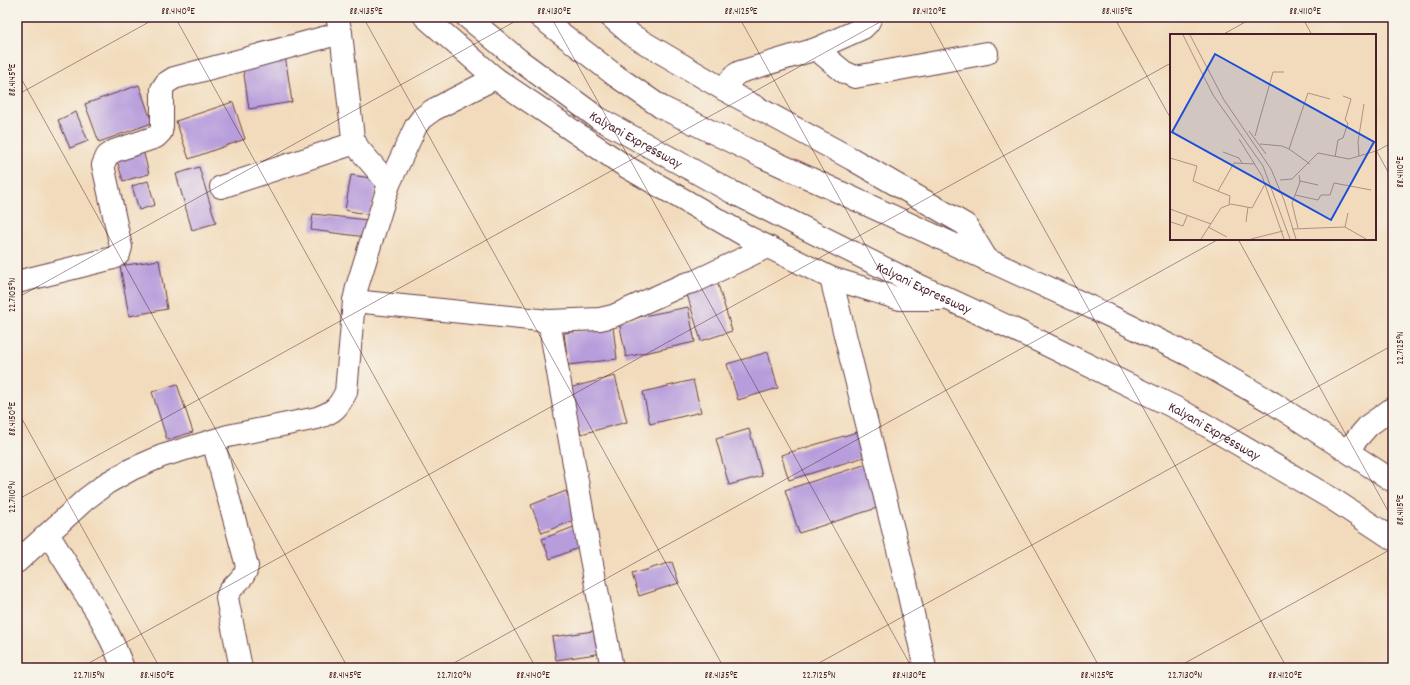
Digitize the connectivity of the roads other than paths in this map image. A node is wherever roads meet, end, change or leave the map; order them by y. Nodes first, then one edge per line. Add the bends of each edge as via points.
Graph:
1 (425, 17) edge
2 (467, 17) edge
3 (540, 17) edge
4 (611, 17) edge
5 (871, 17) edge
6 (339, 25) edge
7 (816, 49) junction
8 (987, 53) dead end
9 (495, 78) junction
10 (723, 90) junction
11 (355, 143) junction
12 (389, 184) junction
13 (221, 187) dead end
14 (767, 247) junction
15 (988, 261) junction
16 (831, 278) junction
17 (17, 282) edge
18 (946, 298) junction
19 (354, 301) junction
20 (549, 321) junction
21 (1393, 408) edge
22 (213, 441) junction
23 (1347, 450) junction
24 (1393, 481) edge
25 (48, 534) junction
26 (1393, 539) edge
27 (17, 562) edge
28 (123, 668) edge
29 (241, 668) edge
30 (612, 668) edge
31 (925, 668) edge

1 - 9 main road
2 - 18 main road, Kalyani Expressway via 519,60 598,118 732,192
3 - 15 main road via 661,107
4 - 10 main road via 633,36
5 - 7 main road via 863,28
6 - 11 main road
6 - 17 main road via 174,78 166,83 162,89 161,132 156,137 114,151 107,156 104,165 121,247 119,254 113,258
7 - 8 main road via 844,72 855,76
7 - 10 main road via 740,72
9 - 12 main road via 422,118
9 - 14 main road via 625,166
10 - 15 main road via 852,159 966,225
11 - 12 main road
11 - 13 main road
12 - 19 main road
14 - 16 main road
14 - 20 main road via 613,316
15 - 23 main road via 1191,356 1273,403
16 - 18 main road via 900,299
16 - 31 main road
18 - 26 main road, Kalyani Expressway via 1180,410 1334,500
19 - 20 main road
19 - 22 main road via 346,392 340,405 329,414 317,418
20 - 30 main road
21 - 23 main road via 1369,425
22 - 25 main road via 162,456 106,483
22 - 29 main road via 247,566 247,572 228,593 227,598
23 - 24 main road
25 - 27 main road
25 - 28 main road via 101,619

